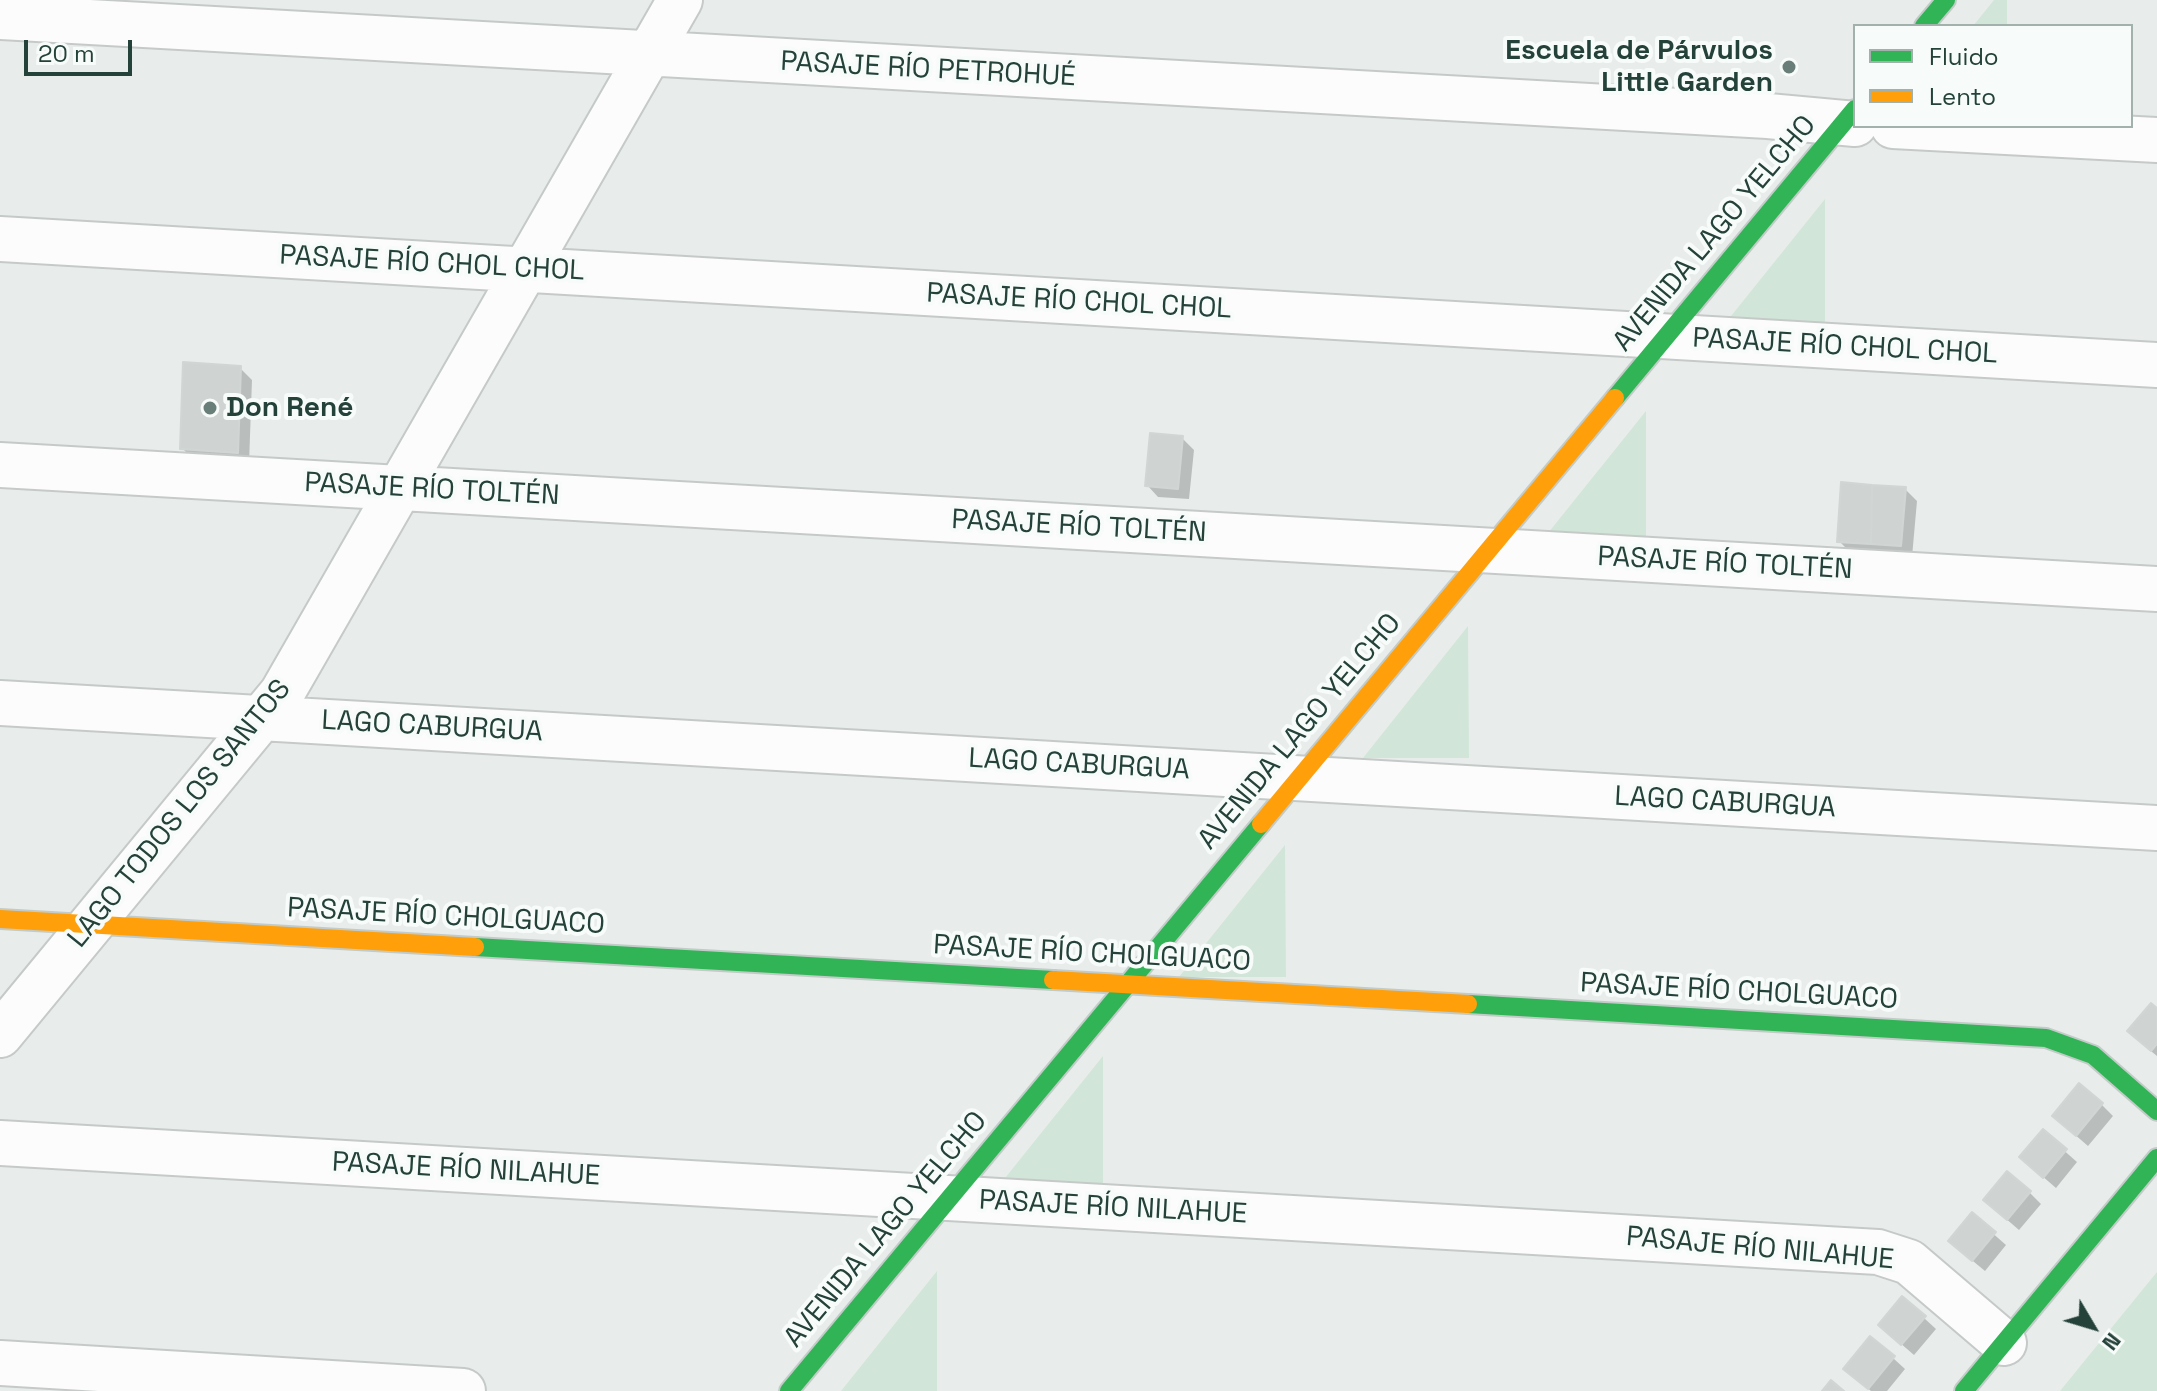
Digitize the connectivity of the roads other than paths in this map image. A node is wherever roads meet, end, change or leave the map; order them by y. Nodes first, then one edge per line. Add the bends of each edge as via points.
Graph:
1 (680, 0) edge
2 (1946, 0) edge
3 (0, 17) edge
4 (1926, 24) edge
5 (649, 54) junction
6 (1851, 119) edge
7 (1931, 128) edge
8 (2157, 140) edge
9 (0, 239) edge
10 (525, 269) junction
11 (1666, 336) junction
12 (2157, 365) edge
13 (0, 465) edge
14 (400, 488) junction
15 (1488, 551) junction
16 (2157, 589) edge
17 (0, 703) edge
18 (263, 717) junction
19 (1299, 778) junction
20 (2157, 828) edge
21 (0, 919) edge
22 (91, 924) junction
23 (1127, 984) junction
24 (0, 1035) edge
25 (2157, 1111) edge
26 (0, 1143) edge
27 (2157, 1158) edge
28 (949, 1198) junction
29 (2004, 1343) junction
30 (0, 1363) edge
31 (463, 1391) edge
32 (789, 1391) edge
33 (1964, 1391) edge

1 - 5 street, LAGO TODOS LOS SANTOS
2 - 4 street
3 - 5 street, PASAJE RÍO PETROHUÉ
5 - 6 street, PASAJE RÍO PETROHUÉ
5 - 10 street, LAGO TODOS LOS SANTOS
6 - 11 street, AVENIDA LAGO YELCHO
7 - 8 street
9 - 10 street, PASAJE RÍO CHOL CHOL
10 - 11 street, PASAJE RÍO CHOL CHOL
10 - 14 street, LAGO TODOS LOS SANTOS
11 - 12 street, PASAJE RÍO CHOL CHOL
11 - 15 street, AVENIDA LAGO YELCHO
13 - 14 street, PASAJE RÍO TOLTÉN
14 - 15 street, PASAJE RÍO TOLTÉN
14 - 18 street, LAGO TODOS LOS SANTOS
15 - 16 street, PASAJE RÍO TOLTÉN
15 - 19 street, AVENIDA LAGO YELCHO
17 - 18 street, LAGO CABURGUA
18 - 19 street, LAGO CABURGUA
18 - 22 street, LAGO TODOS LOS SANTOS
19 - 20 street, LAGO CABURGUA
19 - 23 street, AVENIDA LAGO YELCHO
21 - 22 street, PASAJE RÍO CHOLGUACO
22 - 23 street, PASAJE RÍO CHOLGUACO
22 - 24 street, LAGO TODOS LOS SANTOS
23 - 25 street, PASAJE RÍO CHOLGUACO via 2062,1040 2092,1053
23 - 28 street, AVENIDA LAGO YELCHO
26 - 28 street, PASAJE RÍO NILAHUE
27 - 29 street
28 - 29 street, PASAJE RÍO NILAHUE via 1878,1252 1909,1262
28 - 32 street, AVENIDA LAGO YELCHO
29 - 33 street
30 - 31 street

